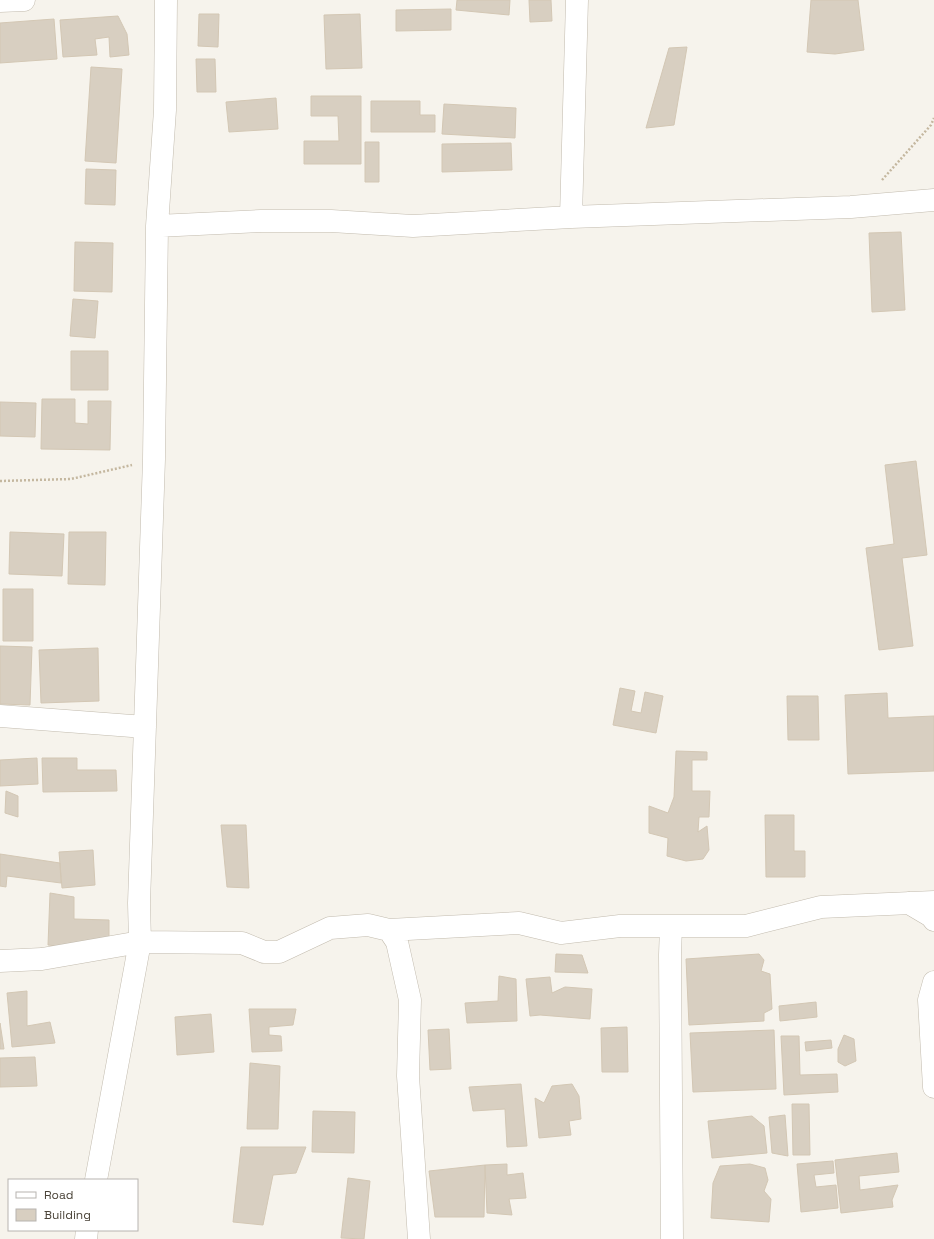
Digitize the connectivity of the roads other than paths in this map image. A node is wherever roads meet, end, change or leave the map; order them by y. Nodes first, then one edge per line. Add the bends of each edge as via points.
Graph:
1 (24, 0) edge
2 (166, 0) edge
3 (577, 0) edge
4 (0, 1) edge
5 (934, 200) edge
6 (571, 217) junction
7 (157, 226) junction
8 (0, 716) edge
9 (145, 727) junction
10 (934, 902) edge
11 (909, 903) junction
12 (934, 920) edge
13 (671, 926) junction
14 (389, 930) junction
15 (140, 942) junction
16 (0, 961) edge
17 (934, 982) edge
18 (934, 1087) edge
19 (96, 1179) edge
20 (419, 1239) edge
21 (672, 1239) edge

1 - 4 street
2 - 7 street via 165,110
3 - 6 street
5 - 6 street via 851,207
6 - 7 street via 413,226 331,221 276,221
7 - 9 street via 154,459
8 - 9 street
9 - 15 street
10 - 11 street
11 - 12 street
11 - 13 street via 821,907 746,926
13 - 14 street via 620,926 561,933 519,923
13 - 21 street
14 - 15 street via 368,925 330,928 279,952 264,952 242,943
14 - 20 street via 397,942 410,1000 408,1076
15 - 16 street via 42,959
15 - 19 street
17 - 18 street via 929,1000

